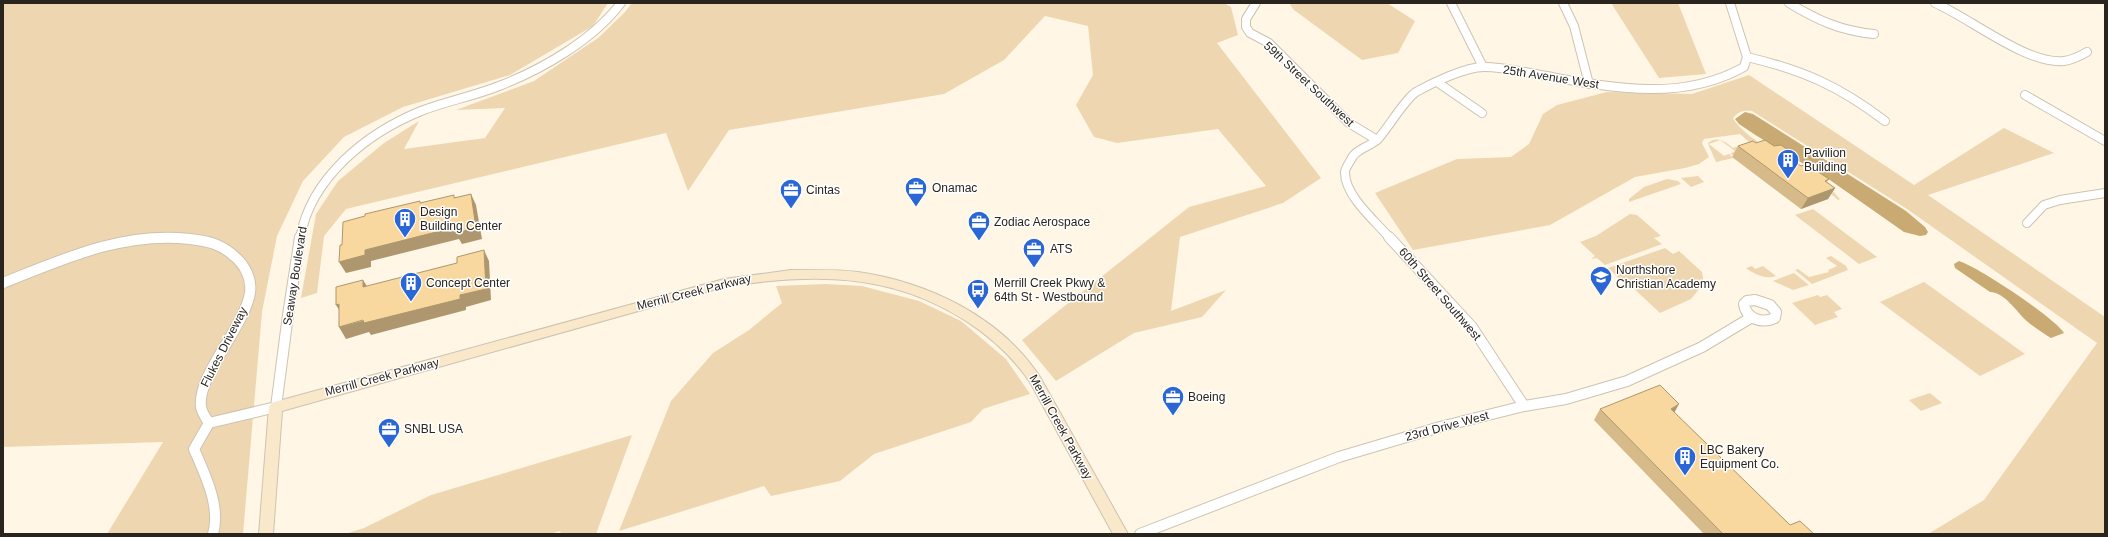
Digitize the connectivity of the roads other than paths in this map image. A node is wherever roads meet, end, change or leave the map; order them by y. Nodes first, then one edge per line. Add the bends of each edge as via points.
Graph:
1 (620, 3) edge
2 (1256, 3) edge
3 (1451, 3) edge
4 (1564, 3) edge
5 (1730, 3) edge
6 (1789, 3) edge
7 (1935, 3) edge
8 (1950, 6) edge
9 (1874, 34) dead end
10 (2087, 52) dead end
11 (1747, 58) junction
12 (1482, 67) junction
13 (1437, 82) junction
14 (1589, 84) junction
15 (2025, 95) dead end
16 (1482, 113) dead end
17 (1885, 121) dead end
18 (1377, 140) junction
19 (2105, 141) edge
20 (1348, 187) joint
21 (2105, 193) edge
22 (2026, 223) dead end
23 (3, 282) edge
24 (1752, 317) dead end
25 (1524, 406) junction
26 (276, 407) junction
27 (209, 423) junction
28 (213, 534) edge
29 (266, 534) edge
30 (1121, 534) edge
31 (1140, 534) edge

1 - 26 street, Seaway Boulevard via 595,33 534,70 512,81 401,120 368,138 349,154 315,197 304,220
2 - 18 street, 59th Street Southwest via 1246,19 1246,27 1250,33 1269,43 1349,123
3 - 12 street
4 - 14 street via 1574,26
5 - 11 street
6 - 9 street via 1824,24 1840,30
7 - 8 street
8 - 10 street via 2022,50 2036,55 2061,61 2074,59
11 - 14 street, 25th Avenue West via 1744,67 1739,70 1701,85 1673,89 1623,89
11 - 17 street via 1798,70 1832,84 1859,100
12 - 13 street, 25th Avenue West
12 - 14 street, 25th Avenue West
13 - 16 street
13 - 18 street, 25th Avenue West via 1415,93
15 - 19 street
18 - 20 street, 25th Avenue West via 1354,155 1345,171
20 - 25 street, 60th Street Southwest via 1362,207 1472,327
21 - 22 street via 2044,205
23 - 27 street, Flukes Driveway via 77,255 123,242 180,236 219,244 239,260 250,276 250,294 240,321 202,391 201,406
24 - 25 street, 23rd Drive West via 1702,347 1628,381 1566,399
25 - 31 street, 23rd Drive West via 1440,427 1339,457
26 - 27 street
26 - 29 street, Seaway Boulevard
26 - 30 street, Merrill Creek Parkway via 724,283 765,275 793,273 873,278 911,288 962,310 1011,350 1031,372
27 - 28 street via 194,449 212,501 216,522

